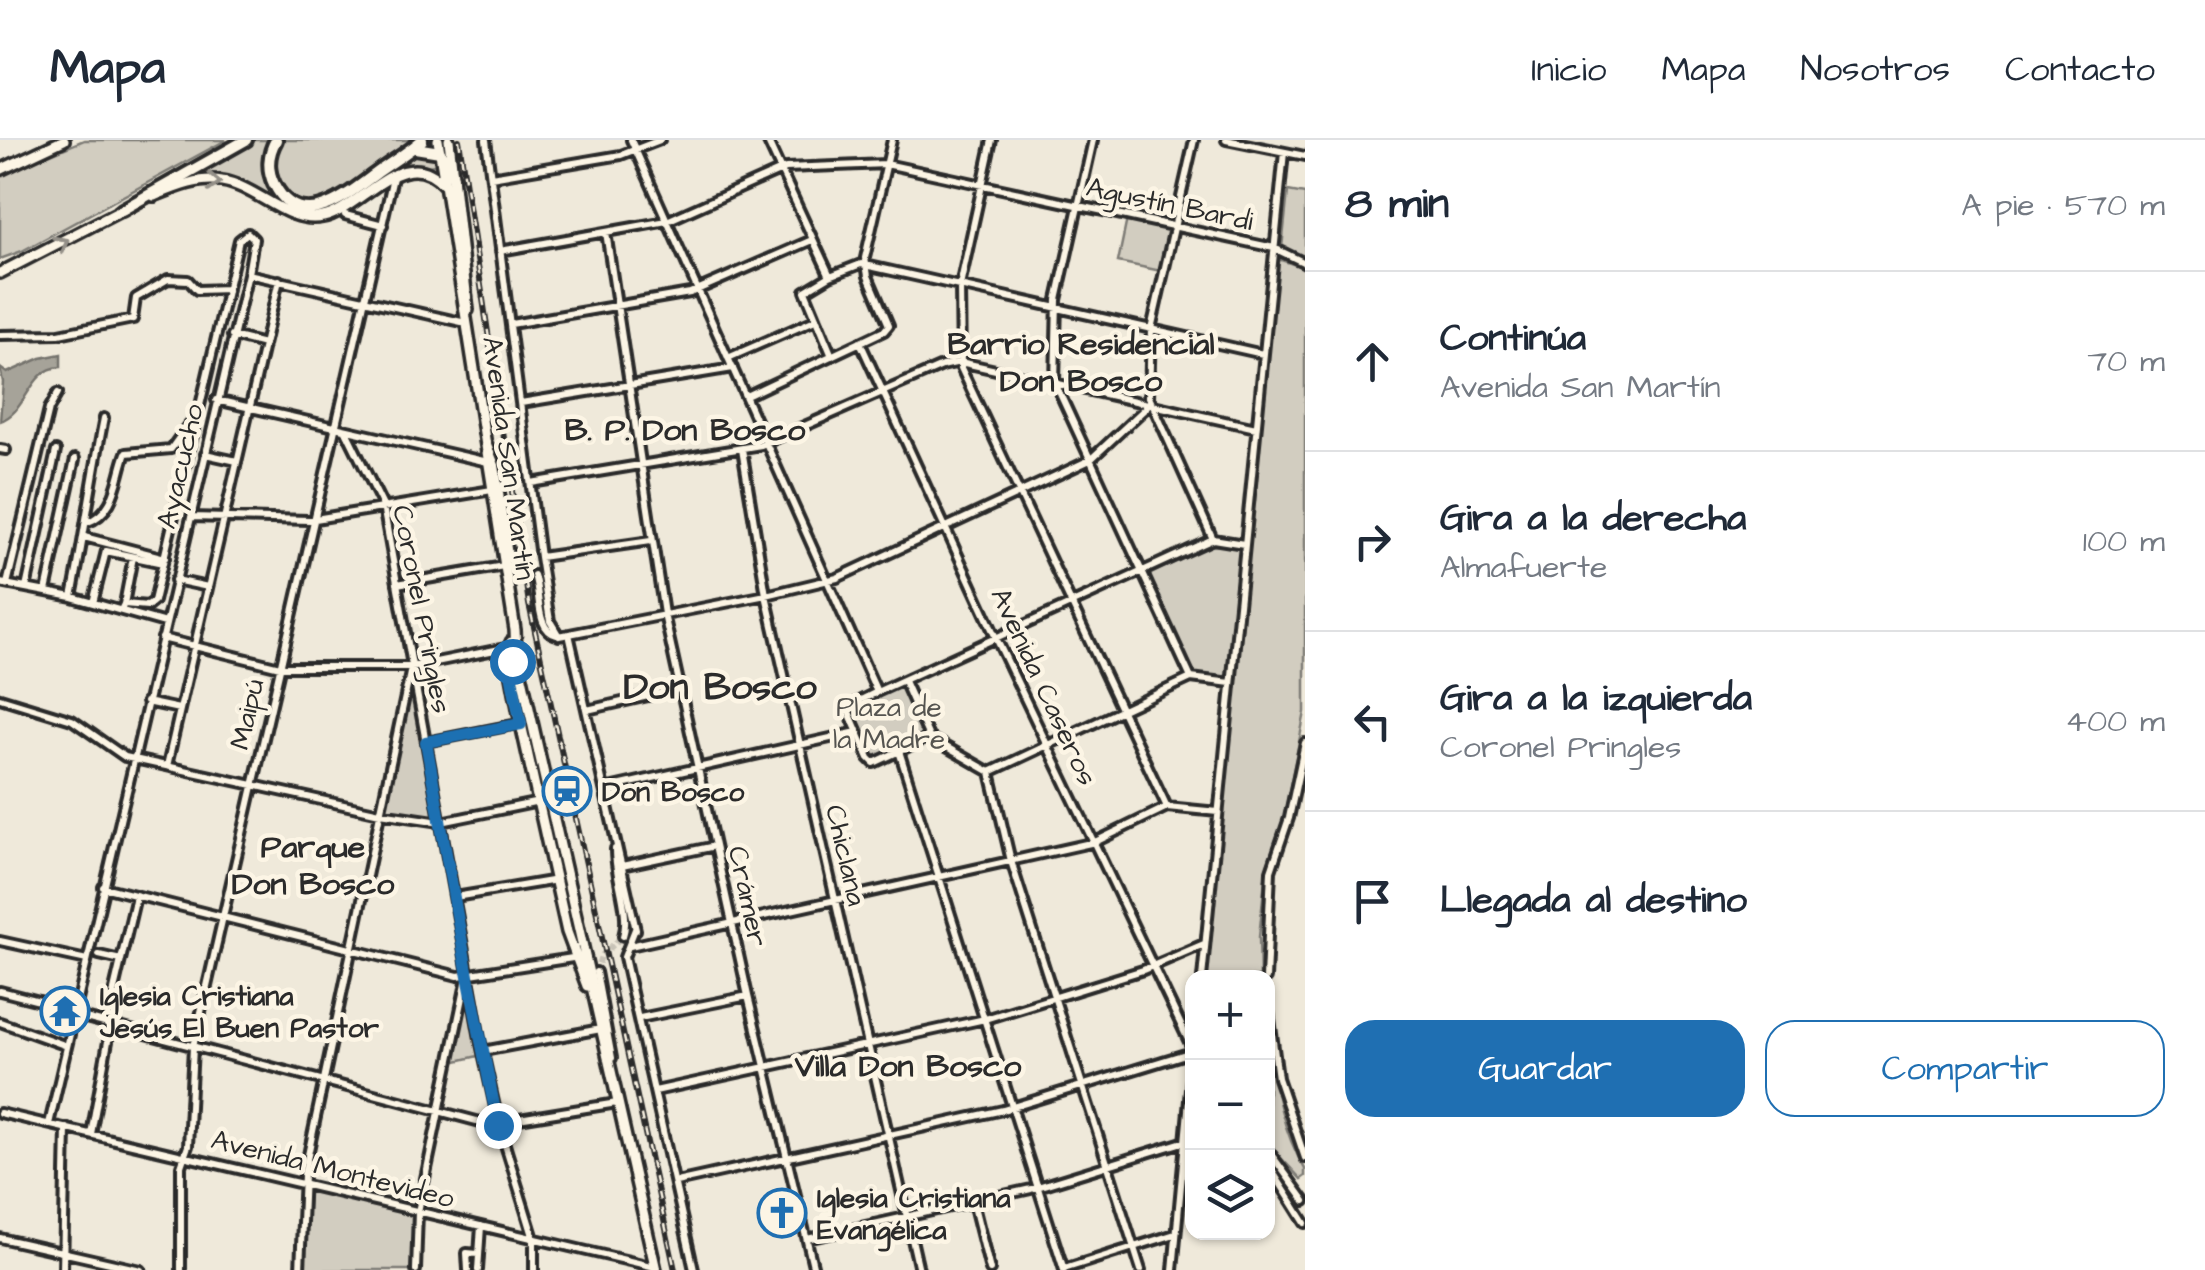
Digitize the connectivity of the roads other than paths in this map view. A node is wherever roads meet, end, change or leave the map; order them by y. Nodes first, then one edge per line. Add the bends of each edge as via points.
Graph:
1 (64, 140) edge
2 (246, 140) edge
3 (276, 140) edge
4 (422, 140) edge
5 (486, 140) edge
6 (631, 140) edge
7 (660, 140) edge
8 (767, 140) edge
9 (892, 140) edge
10 (992, 140) edge
11 (1093, 140) edge
12 (1194, 140) edge
13 (1226, 140) edge
14 (444, 150) edge
15 (636, 151) junction
16 (1284, 152) junction
17 (404, 153) junction
18 (1305, 156) edge
19 (886, 164) junction
20 (0, 170) edge
21 (781, 170) junction
22 (424, 171) junction
23 (394, 172) junction
24 (454, 176) joint
25 (491, 177) junction
26 (982, 184) junction
27 (446, 188) junction
28 (1079, 206) junction
29 (122, 210) junction
30 (345, 215) dead end
31 (667, 221) junction
32 (383, 225) junction
33 (1174, 227) junction
34 (606, 232) junction
35 (812, 240) junction
36 (1274, 248) junction
37 (500, 251) junction
38 (1305, 262) edge
39 (866, 264) junction
40 (0, 273) edge
41 (248, 274) junction
42 (830, 276) junction
43 (278, 280) junction
44 (960, 286) junction
45 (228, 289) junction
46 (698, 291) junction
47 (365, 301) junction
48 (617, 307) junction
49 (1056, 307) junction
50 (468, 320) junction
51 (815, 320) junction
52 (511, 324) junction
53 (1152, 329) junction
54 (0, 335) edge
55 (232, 336) junction
56 (860, 342) junction
57 (264, 344) junction
58 (1264, 354) junction
59 (832, 356) junction
60 (728, 358) junction
61 (960, 362) junction
62 (733, 368) junction
63 (1055, 383) junction
64 (628, 386) junction
65 (58, 393) dead end
66 (884, 393) junction
67 (746, 396) junction
68 (216, 400) junction
69 (521, 403) junction
70 (1150, 404) junction
71 (249, 408) junction
72 (213, 412) junction
73 (104, 418) dead end
74 (197, 421) junction
75 (336, 428) junction
76 (1256, 428) junction
77 (346, 431) junction
78 (485, 440) junction
79 (767, 443) junction
80 (742, 449) junction
81 (56, 451) dead end
82 (205, 454) junction
83 (75, 459) dead end
84 (1090, 460) junction
85 (236, 461) junction
86 (488, 462) junction
87 (640, 465) junction
88 (531, 483) junction
89 (492, 490) junction
90 (1018, 494) junction
91 (382, 506) junction
92 (191, 517) junction
93 (225, 518) junction
94 (315, 519) junction
95 (86, 523) junction
96 (946, 528) junction
97 (84, 537) junction
98 (1213, 540) junction
99 (651, 542) junction
100 (1244, 544) junction
101 (509, 556) tunnel mouth
102 (134, 557) junction
103 (540, 557) junction
104 (164, 561) junction
105 (504, 566) junction
106 (1142, 572) junction
107 (534, 575) tunnel mouth
108 (175, 580) junction
109 (827, 581) junction
110 (4, 584) edge
111 (397, 584) junction
112 (208, 587) junction
113 (26, 588) junction
114 (46, 591) junction
115 (766, 595) junction
116 (72, 597) junction
117 (93, 603) junction
118 (509, 604) junction
119 (1070, 604) junction
120 (123, 607) junction
121 (664, 614) junction
122 (165, 623) junction
123 (569, 634) junction
124 (559, 636) junction
125 (162, 638) junction
126 (997, 640) junction
127 (193, 647) junction
128 (510, 647) junction
129 (508, 659) junction
130 (411, 667) junction
131 (280, 668) junction
132 (1191, 678) junction
133 (904, 681) junction
134 (1231, 683) junction
135 (679, 690) junction
136 (877, 692) junction
137 (526, 697) junction
138 (0, 698) edge
139 (146, 702) junction
140 (179, 709) junction
141 (587, 710) junction
142 (1121, 711) junction
143 (526, 723) junction
144 (857, 732) junction
145 (928, 736) junction
146 (426, 742) junction
147 (799, 744) junction
148 (1305, 744) edge
149 (1048, 746) junction
150 (899, 751) junction
151 (134, 759) junction
152 (167, 766) junction
153 (698, 767) junction
154 (990, 772) junction
155 (252, 786) junction
156 (604, 789) junction
157 (544, 801) junction
158 (1167, 807) junction
159 (1218, 812) junction
160 (380, 813) junction
161 (441, 822) junction
162 (616, 840) junction
163 (1094, 842) junction
164 (715, 846) junction
165 (1011, 861) junction
166 (622, 866) junction
167 (939, 877) junction
168 (561, 879) junction
169 (103, 887) junction
170 (136, 896) junction
171 (455, 898) junction
172 (835, 901) junction
173 (223, 918) junction
174 (732, 924) junction
175 (635, 929) junction
176 (623, 936) tunnel mouth
177 (0, 941) edge
178 (644, 942) junction
179 (1204, 944) junction
180 (630, 946) junction
181 (351, 950) junction
182 (99, 955) dead end
183 (581, 957) junction
184 (86, 960) junction
185 (121, 960) junction
186 (1154, 966) junction
187 (1202, 970) edge
188 (1266, 970) edge
189 (596, 972) dead end
190 (468, 976) junction
191 (0, 992) edge
192 (748, 996) junction
193 (1056, 998) junction
194 (74, 1012) junction
195 (640, 1018) junction
196 (985, 1019) junction
197 (0, 1022) edge
198 (108, 1025) junction
199 (600, 1027) junction
200 (1185, 1035) edge
201 (67, 1046) junction
202 (193, 1046) junction
203 (867, 1046) junction
204 (482, 1051) junction
205 (1185, 1052) edge
206 (1275, 1056) edge
207 (764, 1068) junction
208 (323, 1083) junction
209 (1083, 1085) junction
210 (614, 1089) junction
211 (655, 1091) junction
212 (616, 1103) junction
213 (1013, 1107) junction
214 (438, 1112) junction
215 (0, 1113) edge
216 (49, 1124) junction
217 (498, 1125) junction
218 (66, 1128) junction
219 (91, 1134) junction
220 (888, 1136) junction
221 (1185, 1141) edge
222 (1185, 1149) edge
223 (185, 1155) junction
224 (1305, 1158) edge
225 (787, 1159) junction
226 (1275, 1159) edge
227 (1108, 1166) junction
228 (1275, 1174) edge
229 (676, 1182) junction
230 (304, 1184) junction
231 (1302, 1186) edge
232 (1038, 1187) junction
233 (1290, 1196) junction
234 (974, 1202) junction
235 (1305, 1202) edge
236 (418, 1212) junction
237 (907, 1217) junction
238 (1305, 1222) edge
239 (481, 1226) junction
240 (1175, 1234) junction
241 (0, 1238) edge
242 (534, 1239) junction
243 (807, 1239) junction
244 (1133, 1247) junction
245 (62, 1252) junction
246 (478, 1254) junction
247 (656, 1268) edge
248 (62, 1270) edge
249 (141, 1270) edge
250 (181, 1270) edge
251 (300, 1270) edge
252 (416, 1270) edge
253 (468, 1270) edge
254 (478, 1270) edge
255 (534, 1270) edge
256 (694, 1270) edge
257 (814, 1270) edge
258 (919, 1270) edge
259 (990, 1270) edge
260 (1064, 1270) edge
261 (1140, 1270) edge
262 (1173, 1270) edge

1 - 20 main road
2 - 29 highway
3 - 17 highway via 269,159 272,180 288,200 311,210 337,202
4 - 17 highway
5 - 25 street
6 - 15 street
7 - 15 street
8 - 21 street
9 - 19 street
10 - 26 street
11 - 28 street
12 - 33 street
13 - 16 street
14 - 17 highway
14 - 22 main road
14 - 24 highway
14 - 27 main road, Avenida San Martín
15 - 25 street
15 - 31 street
16 - 18 street
16 - 36 street
19 - 21 street, Agustín Bardi
19 - 26 street, Agustín Bardi
19 - 39 street
21 - 31 street, Agustín Bardi
21 - 35 street
22 - 23 main road
22 - 27 main road
29 -> 23 main road via 212,180 245,188 297,216 323,217
23 - 32 street, Maipú
24 - 50 main road, Avenida San Martín
25 - 37 street
26 - 28 street, Agustín Bardi
26 - 44 street
27 - 50 main road, Avenida San Martín
28 - 33 street, Agustín Bardi
28 - 49 street
40 -> 29 main road
30 - 32 street
31 - 34 street, Agustín Bardi
31 - 46 street
32 - 47 street, Maipú
33 - 36 street, Agustín Bardi
33 - 53 street
34 - 37 street, Agustín Bardi
34 - 48 street, Crámer
35 - 42 street
35 - 46 street
36 - 38 street, Agustín Bardi
36 - 58 street
37 - 52 street
39 - 42 street
39 - 44 street
39 - 56 street via 889,325
41 - 43 street
41 - 45 street, Ayacucho via 254,239 246,233
41 - 55 street, Ayacucho
42 - 51 street via 808,287 805,297
43 - 47 street
43 - 57 street
44 - 49 street
44 - 61 street
45 - 54 street via 197,290 188,280 168,279 136,298 133,319 59,334
45 - 74 street, Ayacucho
46 - 48 street
46 - 60 street
47 - 50 street
47 - 75 street, Maipú
48 - 52 street
48 - 64 street, Crámer
49 - 53 street
49 - 63 street
50 - 78 main road, Avenida San Martín
51 - 59 street
51 - 60 street
52 - 69 street
53 - 58 street
53 - 70 street
55 - 57 street
55 - 68 street, Ayacucho
56 - 59 street
56 - 66 street, Avenida Caseros
57 - 71 street
58 - 76 street
59 - 67 street
60 - 62 street
61 - 63 street
61 - 66 street
61 - 90 street
62 - 64 street
62 - 67 street
63 - 70 street
63 - 84 street
64 - 69 street
64 - 87 street, Crámer
65 - 110 street
66 - 79 street
66 - 96 street, Avenida Caseros
67 - 79 street
68 - 71 street
68 - 72 street, Ayacucho
69 - 88 street
70 - 76 street
70 - 84 street
70 - 98 street
71 - 75 street
71 - 85 street
72 - 74 street
72 - 82 street, Ayacucho
73 - 95 street
74 - 95 street via 167,451 126,453 111,503
74 - 104 street, Ayacucho
75 - 77 street
75 - 94 street, Maipú
76 - 100 street
77 - 86 street
77 - 91 street, Coronel Pringles
78 - 86 main road, Avenida San Martín
78 - 101 street via 496,465
79 - 80 street
79 - 109 street
80 - 87 street
80 - 115 street, Chiclana
81 - 113 street
82 - 85 street
82 - 92 street, Ayacucho
83 - 114 street
84 - 90 street
84 - 106 street
85 - 93 street
86 - 89 main road, Avenida San Martín
87 - 88 street
87 - 99 street, Crámer
88 - 103 street
89 - 91 street
89 - 105 main road, Avenida San Martín
90 - 96 street
90 - 119 street
91 - 94 street
91 - 111 street, Coronel Pringles
92 - 93 street
92 - 108 street, Ayacucho
93 - 94 street
93 - 112 street
94 - 131 street, Maipú
95 - 97 street
96 - 109 street
96 - 126 street, Avenida Caseros
97 - 104 street
97 - 116 street
98 - 100 street
98 - 106 street
99 - 103 street
99 - 121 street, Crámer
100 - 134 street
102 - 104 street
102 - 117 street via 104,553
102 - 120 street
103 - 124 street via 550,621
104 - 120 street, Ayacucho via 152,604
105 - 111 street
105 - 118 main road, Avenida San Martín
106 - 119 street
106 - 132 street
107 - 124 street via 544,627
108 - 112 street
108 - 122 street, Ayacucho
109 - 115 street
109 - 136 street
110 - 113 street
111 - 130 street, Coronel Pringles
112 - 127 street
113 - 114 street
114 - 116 street
115 - 121 street
115 - 147 street, Chiclana
116 - 117 street
117 - 120 street
118 - 128 main road, Avenida San Martín
118 - 137 main road, Avenida San Martín
119 - 126 street
119 - 142 street
120 - 122 street
121 - 123 street
121 - 135 street, Crámer
122 - 125 street, Ayacucho
123 - 124 street
123 - 141 street
125 - 127 street
125 - 139 street, Ayacucho
126 - 133 street
126 - 149 street, Avenida Caseros
127 - 131 street
127 - 140 street
128 - 129 main road, Avenida San Martín
128 - 130 street
129 - 137 main road
129 - 143 main road, Avenida San Martín
130 - 131 street
130 - 146 street, Coronel Pringles
130 - 160 street
131 - 155 street, Maipú
132 - 134 street
132 - 142 street
133 - 136 street
133 - 145 street
134 - 159 street
135 - 141 street
135 - 153 street, Crámer
136 - 144 street via 851,706
137 - 143 main road, Avenida San Martín
138 - 151 street via 72,720
139 - 140 street
139 - 151 street, Ayacucho
140 - 152 street
141 - 156 street
142 - 149 street
142 - 158 street
143 - 146 street
143 - 157 main road, Avenida San Martín
144 - 147 street
144 - 150 street via 871,761
145 - 150 street
145 - 154 street
146 - 161 street, Coronel Pringles
147 - 153 street
147 - 172 street, Chiclana
148 - 188 street via 1270,872
149 - 154 street
149 - 163 street, Avenida Caseros
150 - 167 street
151 - 152 street
151 - 169 street, Ayacucho
152 - 155 street
153 - 156 street
153 - 164 street, Crámer
154 - 165 street
155 - 160 street
155 - 173 street, Maipú
156 - 162 street
157 - 161 street
157 - 168 main road, Avenida San Martín
158 - 159 street
158 - 163 street
159 - 179 street
160 - 161 street
160 - 181 street
161 - 171 street, Coronel Pringles
162 - 166 street
162 - 176 street
163 - 165 street
163 - 186 street, Avenida Caseros
164 - 166 street
164 - 174 street, Crámer
165 - 167 street
165 - 193 street
166 - 175 street
167 - 172 street
167 - 196 street
168 - 171 street
168 - 183 main road, Avenida San Martín via 568,932
169 - 170 street
169 - 184 street, Ayacucho
170 - 173 street
170 - 185 street
171 - 190 street, Coronel Pringles
172 - 174 street
172 - 203 street, Chiclana
173 - 181 street
173 - 202 street, Maipú
174 - 178 street
174 - 192 street, Crámer
175 - 178 street
175 - 180 street
177 - 184 street
178 - 180 street
179 - 186 street
179 - 187 street
180 - 195 street via 624,957
181 - 190 street
181 - 208 street
182 - 185 street
183 - 190 street
183 - 199 main road, Avenida San Martín
184 - 194 street, Ayacucho
185 - 198 street
186 - 193 street
186 - 200 street, Avenida Caseros
189 - 210 street
190 - 204 street, Coronel Pringles
190 - 214 street
191 - 194 street
192 - 195 street
192 - 207 street, Crámer
193 - 196 street
193 - 209 street
194 - 198 street
194 - 201 street, Ayacucho
195 - 211 street
196 - 203 street
196 - 213 street
197 - 201 street
198 - 202 street
198 - 219 street
199 - 204 street
199 - 210 main road, Avenida San Martín
201 - 216 street, Ayacucho
202 - 208 street
202 - 223 street, Maipú
203 - 207 street
203 - 220 street, Chiclana
204 - 217 street, Coronel Pringles
205 - 209 street
206 - 224 street
207 - 211 street
207 - 225 street, Crámer
208 - 214 street
208 - 230 street
209 - 213 street
209 - 227 street
210 - 212 main road, Avenida San Martín
211 - 229 street
212 - 217 street
212 - 247 main road, Avenida San Martín
213 - 220 street
213 - 232 street
214 - 217 street
214 - 236 street
215 - 216 street, Avenida Montevideo
216 - 218 street, Avenida Montevideo
217 - 242 street, Coronel Pringles
218 - 219 street, Avenida Montevideo
218 - 245 street
219 - 223 street, Avenida Montevideo
220 - 225 street
220 - 237 street, Chiclana
221 - 227 street
222 - 240 street
223 - 230 street, Avenida Montevideo
223 - 250 street, Maipú
225 - 229 street
225 - 243 street, Crámer
226 - 231 street
227 - 232 street
227 - 244 street
228 - 233 street
229 - 256 street
230 - 236 street, Avenida Montevideo
230 - 251 street
231 - 233 street
231 - 235 street
232 - 234 street
232 - 260 street
233 - 238 street
234 - 237 street
234 - 259 street
236 - 239 street, Avenida Montevideo
236 - 252 street
237 - 243 street
237 - 258 street, Chiclana
239 - 242 street, Avenida Montevideo
239 - 246 street
240 - 244 street
240 - 262 street
241 - 245 street
242 - 247 street, Avenida Montevideo
242 - 255 street, Coronel Pringles
243 - 257 street, Crámer
244 - 260 street
244 - 261 street
245 - 248 street
245 - 249 street
246 - 253 street via 467,1253
246 - 254 street

